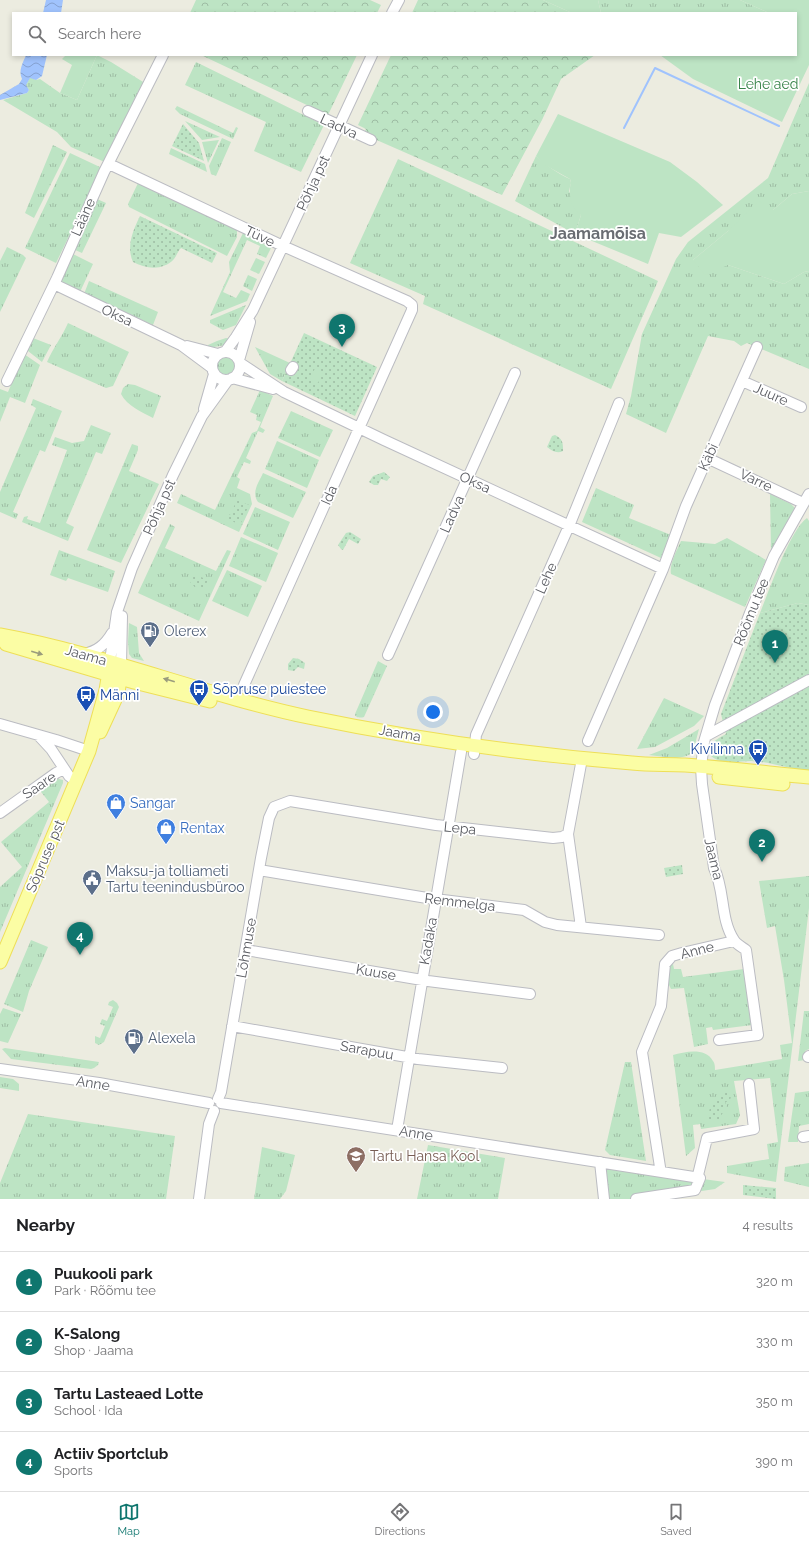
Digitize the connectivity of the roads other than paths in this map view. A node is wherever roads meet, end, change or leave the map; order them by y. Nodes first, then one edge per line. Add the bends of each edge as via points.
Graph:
1 (399, 0) edge
2 (393, 12) edge
3 (163, 56) edge
4 (372, 56) edge
5 (308, 111) dead end
6 (340, 126) junction
7 (371, 140) dead end
8 (109, 164) junction
9 (283, 246) junction
10 (54, 284) junction
11 (412, 305) joint
12 (253, 310) junction
13 (181, 345) junction
14 (757, 347) dead end
15 (221, 353) junction
16 (239, 361) junction
17 (213, 371) junction
18 (515, 373) dead end
19 (230, 379) junction
20 (742, 380) junction
21 (7, 381) dead end
22 (284, 392) junction
23 (619, 403) dead end
24 (801, 407) dead end
25 (202, 416) junction
26 (360, 428) junction
27 (707, 458) junction
28 (468, 479) junction
29 (809, 494) edge
30 (803, 503) junction
31 (569, 526) junction
32 (661, 572) junction
33 (122, 598) junction
34 (114, 630) junction
35 (0, 635) edge
36 (0, 642) edge
37 (84, 654) junction
38 (388, 655) dead end
39 (115, 669) junction
40 (809, 680) edge
41 (244, 685) dead end
42 (0, 724) edge
43 (38, 735) junction
44 (706, 736) junction
45 (56, 740) junction
46 (588, 741) dead end
47 (51, 749) junction
48 (475, 750) junction
49 (89, 751) junction
50 (461, 752) junction
51 (581, 764) junction
52 (64, 770) junction
53 (701, 771) junction
54 (809, 778) edge
55 (77, 782) junction
56 (809, 786) edge
57 (283, 803) joint
58 (0, 813) edge
59 (448, 827) junction
60 (568, 834) junction
61 (259, 870) junction
62 (435, 899) junction
63 (581, 927) junction
64 (659, 935) dead end
65 (734, 941) junction
66 (246, 950) junction
67 (0, 962) edge
68 (422, 979) junction
69 (530, 994) dead end
70 (232, 1026) junction
71 (720, 1040) dead end
72 (409, 1057) junction
73 (502, 1068) dead end
74 (0, 1069) edge
75 (749, 1084) dead end
76 (215, 1104) junction
77 (397, 1130) junction
78 (600, 1162) junction
79 (659, 1171) junction
80 (700, 1178) junction
81 (199, 1199) edge
82 (604, 1199) edge
83 (636, 1199) edge

1 - 2 street
3 - 8 street, Lääne
4 - 6 street, Põhja pst
5 - 6 street, Ladva
6 - 7 street, Ladva
6 - 9 street, Põhja pst
8 - 9 street, Tüve
8 - 10 street, Lääne
9 - 11 street, Tüve
9 - 12 street, Põhja pst
10 - 13 street, Oksa
10 - 21 street, Lääne
11 - 26 street, Ida
12 - 15 street, Põhja pst via 236,337
12 - 16 street, Põhja pst
13 - 15 street, Oksa
13 - 17 street, Oksa
14 - 20 street, Käbi
15 - 16 street via 233,354
15 - 17 street via 212,362
16 - 19 street via 239,370
16 - 22 street, Oksa
17 - 19 street via 220,379
17 - 25 street, Põhja pst
18 - 28 street, Ladva
19 - 22 street, Oksa
19 - 25 street, Põhja pst
20 - 24 street, Juure
20 - 27 street, Käbi
22 - 26 street, Oksa
23 - 31 street, Lehe
25 - 33 street, Põhja pst via 173,475
26 - 28 street, Oksa
26 - 41 street, Ida
27 - 30 street, Varre
27 - 32 street, Käbi
28 - 31 street, Oksa
28 - 38 street, Ladva
29 - 30 street, Rõõmu tee
30 - 44 street, Rõõmu tee via 774,556 750,613
31 - 32 street, Oksa
31 - 48 street, Lehe via 476,735
32 - 46 street, Käbi
33 - 34 street, Põhja pst
33 - 39 street, Põhja pst
34 - 37 street via 102,647
34 - 39 street, Põhja pst
35 - 37 main road, Jaama
36 -> 39 main road, Jaama
37 - 39 main road, Jaama
48 -> 39 main road, Jaama via 307,717
39 - 49 main road, Sõpruse pst
39 - 50 main road, Jaama via 245,709
40 - 44 street
42 - 43 street
43 - 45 street
43 - 47 street
44 - 53 street, Rõõmu tee
45 - 47 street via 52,743
45 - 49 street
47 - 52 street
48 - 50 main road, Jaama
48 - 51 main road, Jaama
48 - 53 main road, Jaama
49 - 55 main road, Sõpruse pst
50 - 59 street, Kadaka
51 - 53 main road, Jaama
51 - 60 street
52 - 55 street, Saare
52 - 58 street, Saare
53 - 54 main road, Jaama
53 - 56 main road, Jaama
53 - 65 street, Jaama via 714,868 719,878 728,926
55 - 67 main road, Sõpruse pst
57 - 59 street, Lepa via 290,801
57 - 61 street, Lõhmuse via 274,807 269,818
59 - 60 street, Lepa via 554,838
59 - 62 street, Kadaka
60 - 63 street
61 - 62 street, Remmelga
61 - 66 street, Lõhmuse
62 - 63 street, Remmelga via 524,910 545,922
62 - 68 street, Kadaka
63 - 64 street, Remmelga
65 - 71 street via 746,950 758,1035
65 - 79 street, Anne via 672,956 665,964 660,1006 642,1052
66 - 68 street, Kuuse
66 - 70 street, Lõhmuse
68 - 69 street, Kuuse
68 - 72 street, Kadaka
70 - 72 street, Sarapuu
70 - 76 street, Lõhmuse via 221,1092
72 - 73 street, Sarapuu
72 - 77 street, Kadaka
74 - 76 street, Anne via 99,1083
75 - 80 street via 754,1129 707,1138 698,1175
76 - 77 street, Anne
76 - 81 street, Lõhmuse via 209,1124
77 - 78 street, Anne
78 - 79 street, Anne
78 - 82 street
79 - 80 street, Anne
80 - 83 street via 695,1190

